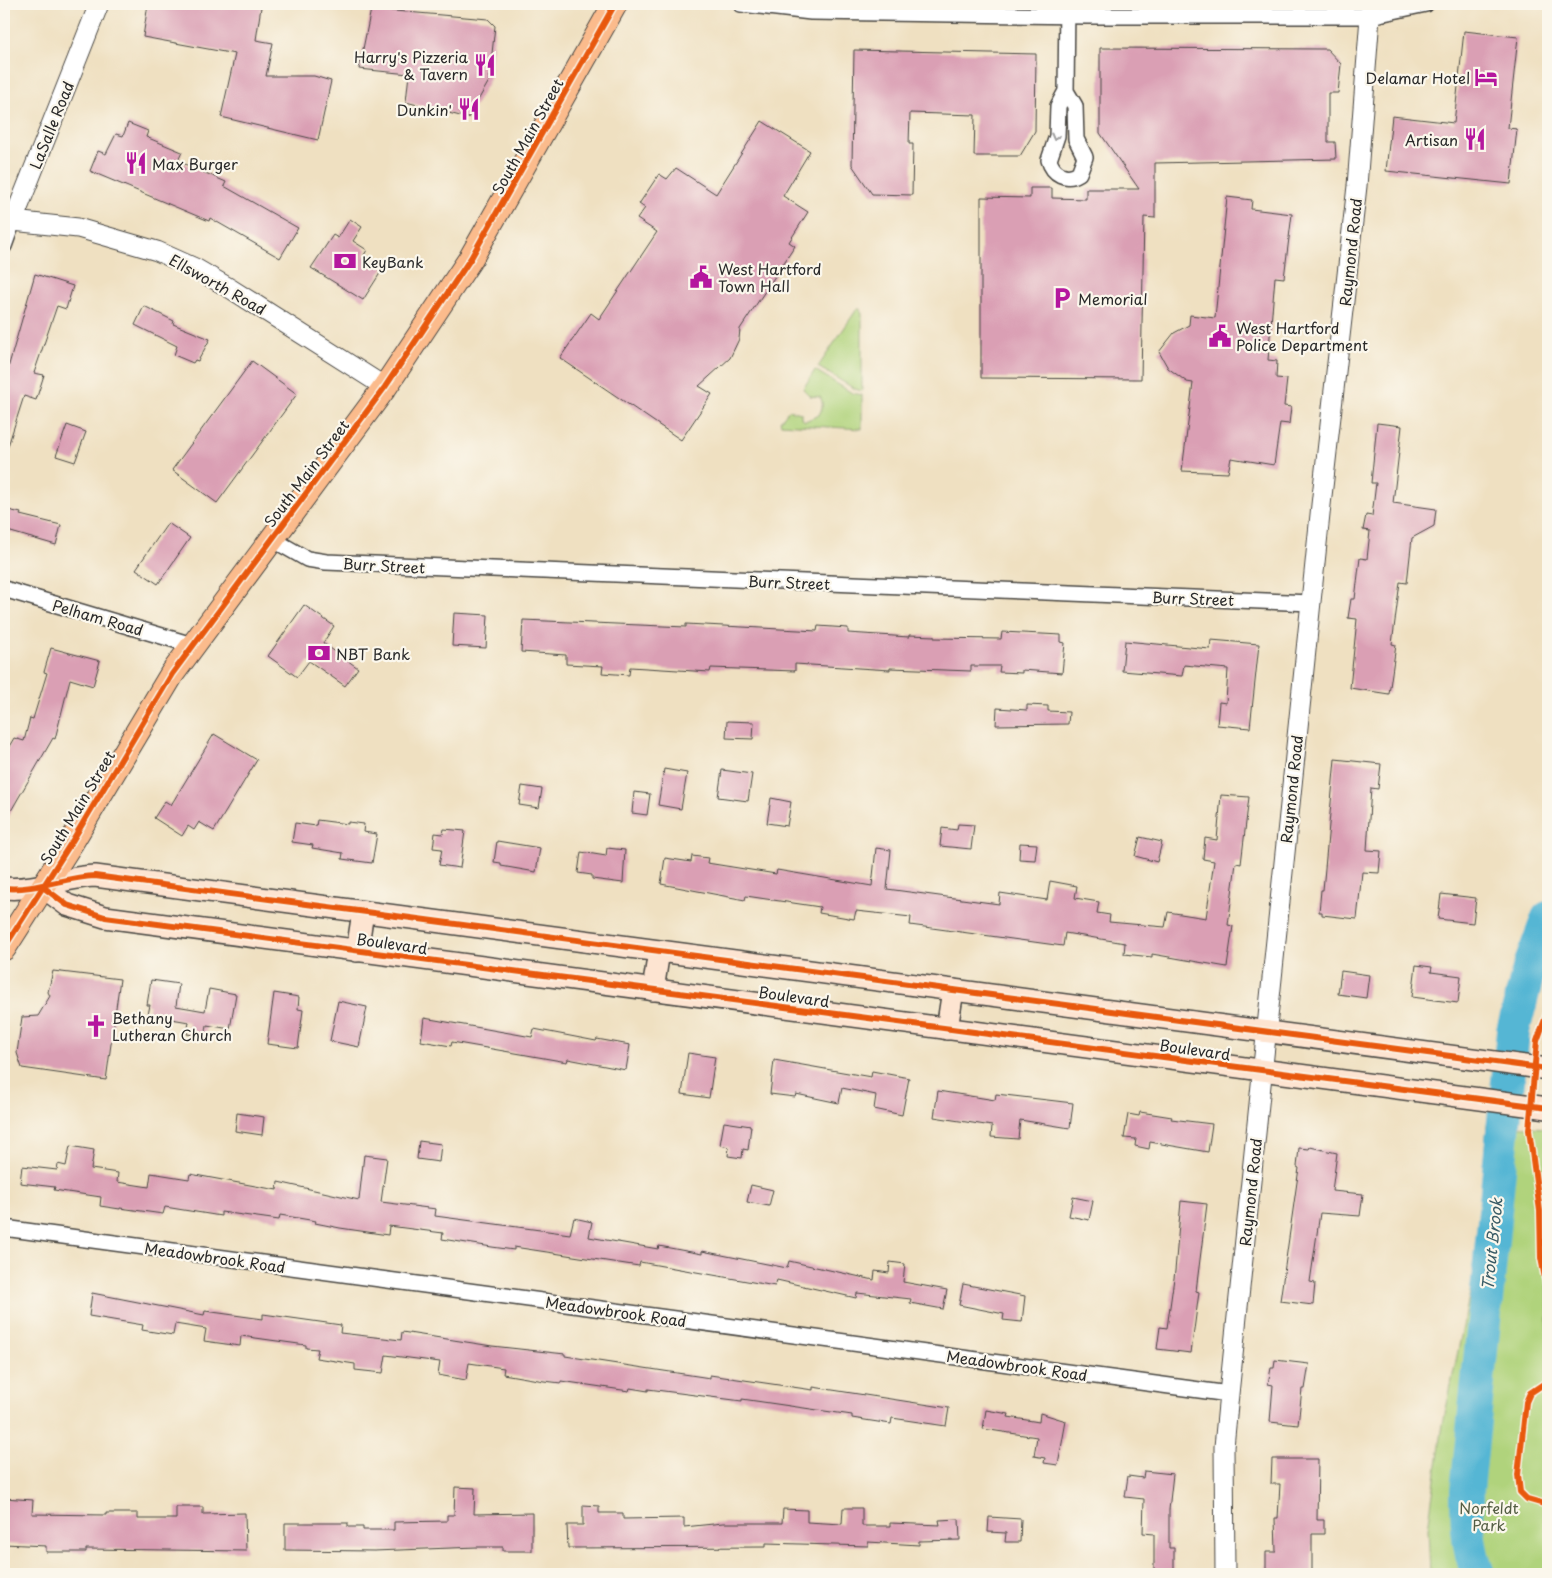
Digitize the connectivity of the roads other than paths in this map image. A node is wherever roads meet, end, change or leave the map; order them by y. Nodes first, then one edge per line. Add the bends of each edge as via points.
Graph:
1 (99, 4) edge
2 (615, 4) edge
3 (741, 4) edge
4 (1426, 4) edge
5 (1067, 10) edge
6 (1370, 10) edge
7 (1066, 91) junction
8 (8, 221) edge
9 (4, 246) edge
10 (385, 387) junction
11 (272, 539) junction
12 (4, 589) edge
13 (1311, 603) junction
14 (192, 645) junction
15 (43, 887) junction
16 (4, 888) edge
17 (363, 912) junction
18 (4, 948) edge
19 (357, 951) junction
20 (659, 951) junction
21 (653, 990) junction
22 (953, 990) junction
23 (947, 1029) junction
24 (1266, 1032) junction
25 (1548, 1069) edge
26 (1262, 1070) junction
27 (1548, 1108) edge
28 (4, 1228) edge
29 (1228, 1394) junction
30 (1225, 1574) edge

1 - 8 street, LaSalle Road
2 - 10 main road, South Main Street via 493,222
3 - 5 street via 811,12
4 - 6 street
5 - 6 street
5 - 7 street
6 - 13 street, Raymond Road via 1357,186
7 -> 7 street via 1058,106 1057,136 1049,160 1054,170 1068,177 1079,173 1085,156 1076,139 1075,106
8 - 9 street, LaSalle Road
8 - 10 street, Ellsworth Road via 78,228 157,251 231,288
10 - 11 main road, South Main Street
11 - 13 street, Burr Street via 307,558 326,562
11 - 14 main road, South Main Street
12 - 14 street, Pelham Road
13 - 24 street, Raymond Road
14 - 15 main road, South Main Street via 156,697
15 - 16 main road, Boulevard
15 - 17 main road, Boulevard via 82,876 95,876
15 - 18 main road, South Main Street
15 - 19 main road, Boulevard via 67,905 105,917
17 - 19 main road
17 - 20 main road, Boulevard
19 - 21 main road, Boulevard
20 - 21 main road
20 - 22 main road, Boulevard
21 - 23 main road, Boulevard
22 - 23 main road
22 - 24 main road, Boulevard
23 - 26 main road, Boulevard
24 - 25 main road, Boulevard
24 - 26 street, Raymond Road
26 - 27 main road, Boulevard
26 - 29 street, Raymond Road
28 - 29 street, Meadowbrook Road
29 - 30 street, Raymond Road via 1224,1447

